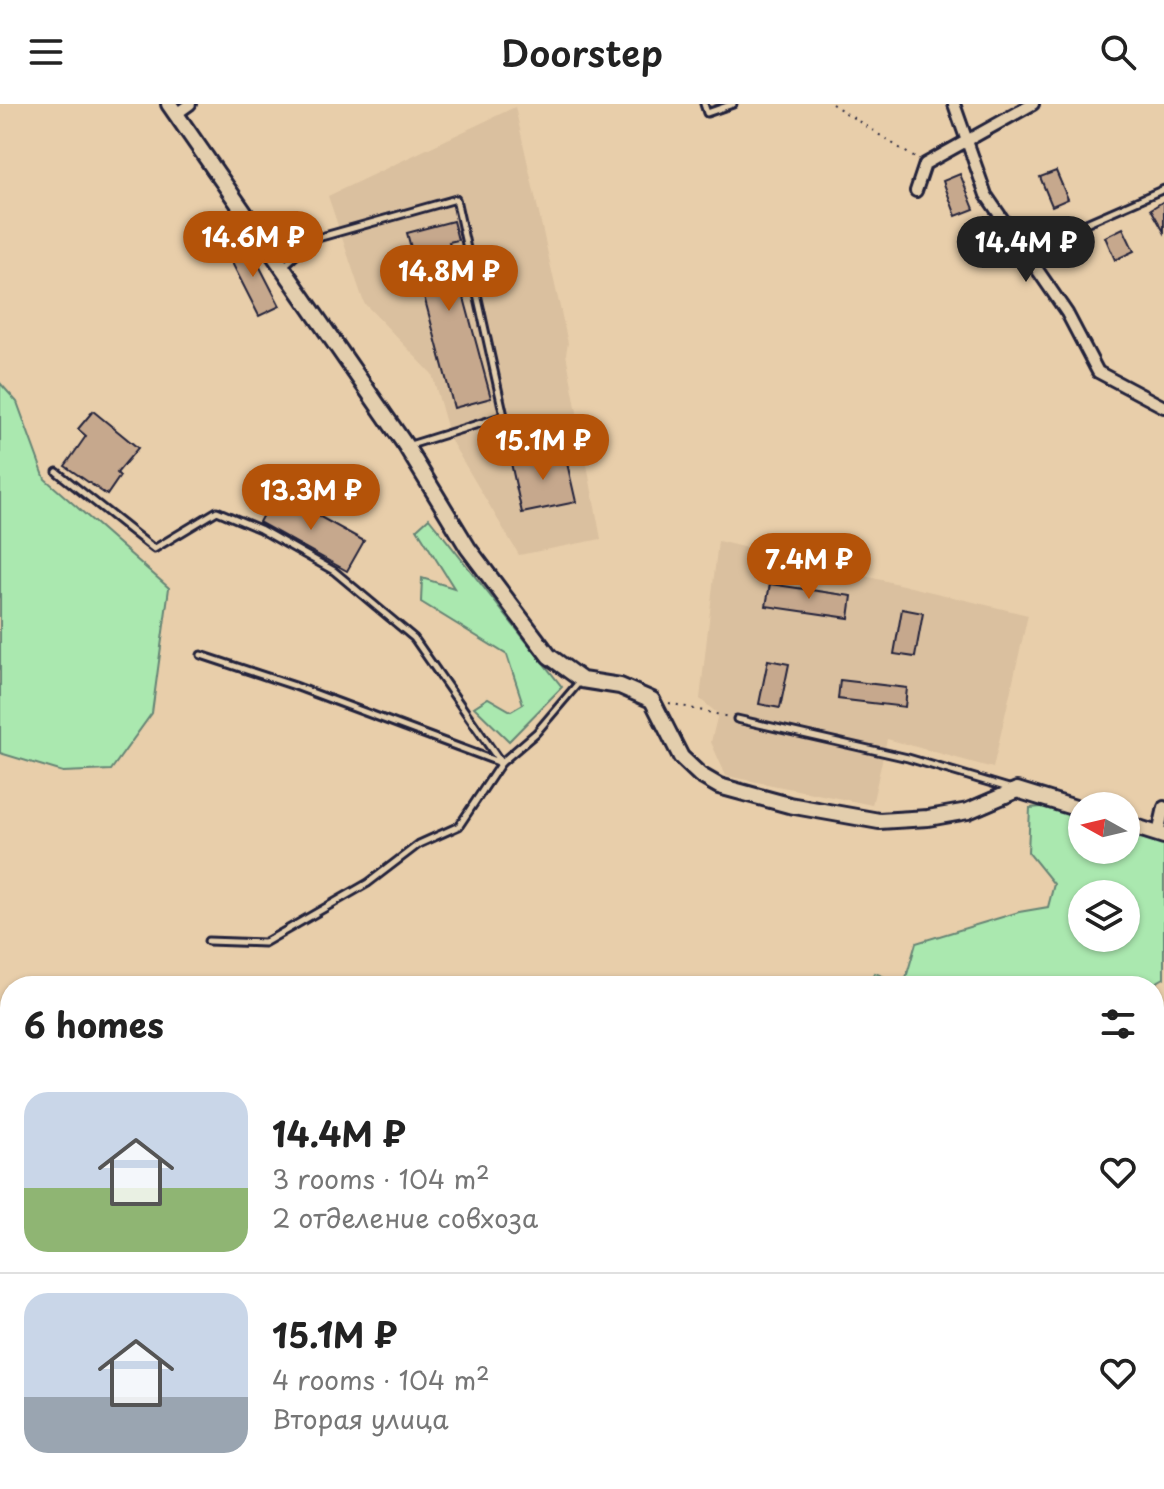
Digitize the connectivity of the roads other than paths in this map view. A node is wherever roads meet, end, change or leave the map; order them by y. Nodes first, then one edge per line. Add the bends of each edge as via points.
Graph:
1 (190, 104) edge
2 (704, 104) edge
3 (733, 104) edge
4 (954, 104) edge
5 (1033, 104) edge
6 (172, 109) edge
7 (967, 143) junction
8 (1164, 189) edge
9 (916, 191) dead end
10 (1023, 250) junction
11 (282, 268) junction
12 (1164, 407) edge
13 (406, 446) junction
14 (57, 472) dead end
15 (201, 655) dead end
16 (582, 680) junction
17 (737, 719) road end
18 (501, 763) junction
19 (1017, 790) junction
20 (1068, 806) edge
21 (1164, 807) edge
22 (1140, 828) edge
23 (1161, 835) edge
24 (208, 941) dead end

1 - 6 street
2 - 3 lane via 707,113
4 - 7 street
5 - 7 street
6 - 11 street
7 - 9 street via 925,164
7 - 10 street via 986,195
8 - 10 lane
10 - 12 street via 1067,313 1098,372
11 - 13 street
11 - 13 lane via 314,239 456,199 504,416
13 - 16 street via 468,548 549,656
14 - 18 lane via 154,549 217,511 334,571 414,638
15 - 18 lane
16 - 18 lane via 536,733
16 - 19 street via 620,686 652,700 681,757 700,775 719,786 789,805 879,821 928,818 968,811
17 - 19 lane via 908,758
18 - 24 lane via 459,826 419,844 368,883 264,943
19 - 20 street
21 - 23 street
22 - 23 street

